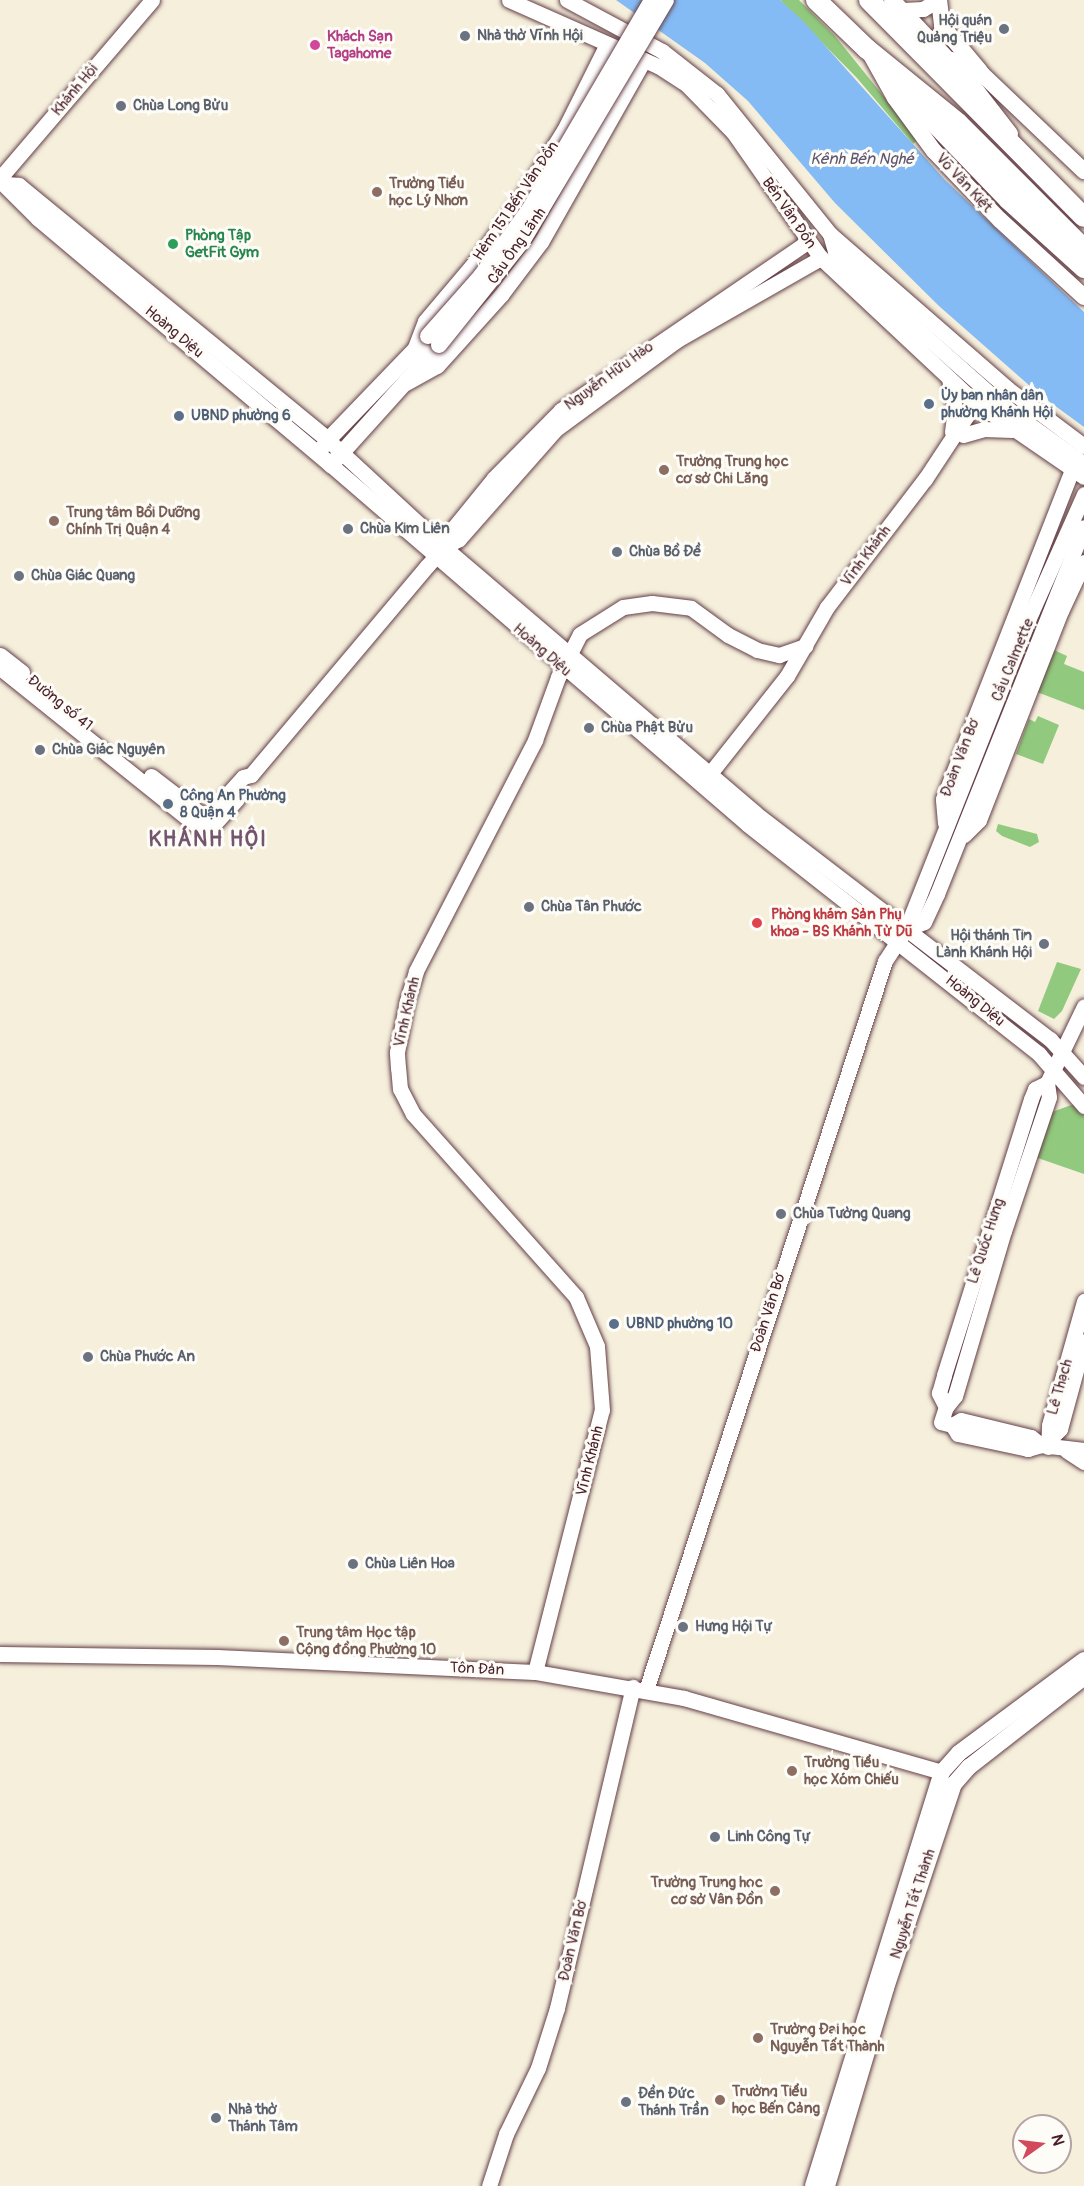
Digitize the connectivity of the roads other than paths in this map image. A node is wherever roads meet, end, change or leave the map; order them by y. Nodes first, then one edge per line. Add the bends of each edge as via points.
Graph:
1 (152, 0) edge
2 (509, 0) edge
3 (567, 0) edge
4 (652, 0) edge
5 (666, 0) edge
6 (816, 0) edge
7 (868, 0) edge
8 (938, 0) edge
9 (897, 5) edge
10 (607, 44) junction
11 (867, 49) junction
12 (948, 59) junction
13 (644, 60) junction
14 (594, 71) junction
15 (982, 74) junction
16 (626, 91) junction
17 (1023, 157) junction
18 (1084, 171) edge
19 (2, 180) edge
20 (1084, 215) edge
21 (1067, 233) junction
22 (830, 234) junction
23 (807, 242) junction
24 (1084, 249) edge
25 (793, 254) junction
26 (821, 258) junction
27 (1084, 258) edge
28 (801, 268) junction
29 (1084, 268) edge
30 (1084, 297) edge
31 (434, 340) junction
32 (414, 350) junction
33 (949, 378) junction
34 (406, 382) junction
35 (984, 399) junction
36 (1012, 430) junction
37 (957, 435) junction
38 (322, 446) junction
39 (1084, 446) edge
40 (336, 459) junction
41 (1080, 470) edge
42 (1084, 494) edge
43 (1084, 527) edge
44 (440, 552) junction
45 (1084, 562) edge
46 (805, 646) junction
47 (570, 652) junction
48 (773, 653) junction
49 (0, 655) edge
50 (0, 668) edge
51 (562, 668) junction
52 (787, 676) junction
53 (984, 752) junction
54 (705, 779) junction
55 (206, 825) junction
56 (945, 827) junction
57 (960, 839) junction
58 (902, 934) junction
59 (1084, 1006) edge
60 (1063, 1050) junction
61 (1054, 1068) junction
62 (1084, 1077) edge
63 (1084, 1106) edge
64 (1084, 1301) edge
65 (1084, 1341) edge
66 (1047, 1443) junction
67 (1084, 1450) edge
68 (1067, 1451) junction
69 (1084, 1462) edge
70 (0, 1654) edge
71 (1084, 1660) edge
72 (535, 1672) junction
73 (1084, 1677) edge
74 (640, 1688) junction
75 (942, 1772) junction
76 (954, 1784) junction
77 (859, 2057) junction
78 (489, 2186) edge
79 (813, 2186) edge
80 (827, 2186) edge

1 - 19 street, Khánh Hội
2 - 10 street, Bến Vân Đồn
3 - 22 street, Bến Vân Đồn via 662,51 712,90
4 - 31 main road, Cầu Ông Lãnh, bridge via 529,210
5 - 31 main road, Cầu Ông Lãnh, bridge via 523,240
6 - 11 highway, Võ Văn Kiệt
7 - 17 highway
8 - 9 street via 923,9
8 - 15 main road via 942,26
9 - 12 main road
10 - 13 street, Bến Vân Đồn
10 - 14 street, Hẻm 151 Bến Vân Đồn
11 - 21 highway, Võ Văn Kiệt via 958,123
11 - 29 highway via 1008,199
11 - 30 main road, Võ Văn Kiệt via 895,98 934,151 1000,220
12 - 15 main road
12 - 17 main road via 995,112
13 - 16 street
13 - 23 street, Bến Vân Đồn via 702,97 747,151
14 - 16 street
14 - 32 street, Hẻm 151 Bến Vân Đồn via 564,130 522,197 479,257 425,321
15 - 18 main road
16 - 34 street via 541,242 501,295 437,366
17 - 20 highway
19 - 38 main road, Hoàng Diệu via 19,186
20 - 21 street
21 - 24 highway, Võ Văn Kiệt
21 - 27 highway, Võ Văn Kiệt
22 - 35 street, Bến Vân Đồn via 835,252
22 - 39 street via 1008,389
23 - 25 street, Nguyễn Hữu Hào
23 - 26 street, Bến Vân Đồn
25 - 28 street
25 - 44 street, Nguyễn Hữu Hào via 678,326 561,410 494,478 451,531
26 - 28 street, Nguyễn Hữu Hào
26 - 33 street, Bến Vân Đồn
28 - 44 street, Nguyễn Hữu Hào via 669,345 556,429 459,538
31 - 32 main road, Cầu Ông Lãnh
31 - 34 main road, Cầu Ông Lãnh
32 - 38 main road, Cầu Ông Lãnh
33 - 35 street, Bến Vân Đồn
33 - 37 street
34 - 40 main road, Cầu Ông Lãnh
35 - 36 street, Bến Vân Đồn
35 - 37 street, Vĩnh Khánh
35 - 41 street, Bến Vân Đồn
36 - 37 street via 984,429
36 - 41 street, Bến Vân Đồn
37 - 46 street, Vĩnh Khánh via 942,463 932,469 826,607
38 - 40 main road, Hoàng Diệu
40 - 44 street, Hoàng Diệu
41 - 56 street, Đoàn Văn Bơ via 943,799
42 - 53 street, Cầu Calmette
43 - 53 street, Cầu Calmette
44 - 47 street, Hoàng Diệu
44 - 51 street, Hoàng Diệu
44 - 55 street, Nguyễn Hữu Hào via 251,775 250,785
45 - 57 street, Đoàn Văn Bơ via 979,820
46 - 48 street via 792,653
46 - 52 street, Vĩnh Khánh
47 - 48 street, Vĩnh Khánh via 580,634 594,622 622,607 652,603 691,608 728,635
47 - 51 street, Vĩnh Khánh
47 - 54 street, Hoàng Diệu
48 - 52 street
49 - 55 street, Đường số 41
50 - 55 street, Đường số 41
51 - 54 street, Hoàng Diệu
51 - 72 street, Vĩnh Khánh via 535,740 417,971 397,1052 400,1089 413,1114 576,1297 597,1346 602,1410
52 - 54 street, Vĩnh Khánh
53 - 56 street, Cầu Calmette
53 - 57 street, Cầu Calmette
54 - 58 street, Hoàng Diệu
56 - 58 street, Đoàn Văn Bơ
57 - 58 street, Đoàn Văn Bơ via 924,922
58 - 60 street, Hoàng Diệu
58 - 61 street, Hoàng Diệu
58 - 74 street, Đoàn Văn Bơ via 885,961 872,998
59 - 60 street, Lê Quốc Hưng
60 - 61 street, Lê Quốc Hưng
60 - 62 street, Hoàng Diệu
61 - 63 street, Hoàng Diệu
61 - 66 street, Lê Quốc Hưng via 1047,1083 1035,1089 1021,1156 939,1393 946,1407 947,1424 961,1420
64 - 66 street, Lê Thạch
65 - 66 street, Lê Thạch via 1060,1429
66 - 68 street
67 - 68 street
68 - 69 street
70 - 72 street, Tôn Đản via 217,1657
71 - 75 main road, Nguyễn Tất Thành via 959,1754
72 - 74 street, Tôn Đản
73 - 76 main road, Nguyễn Tất Thành via 969,1767
74 - 75 street, Tôn Đản via 764,1718
74 - 78 street, Đoàn Văn Bơ via 557,2008 538,2068 506,2134
75 - 76 main road
75 - 77 main road, Nguyễn Tất Thành
76 - 77 main road, Nguyễn Tất Thành
77 - 79 main road via 846,2079
77 - 80 main road, Nguyễn Tất Thành

